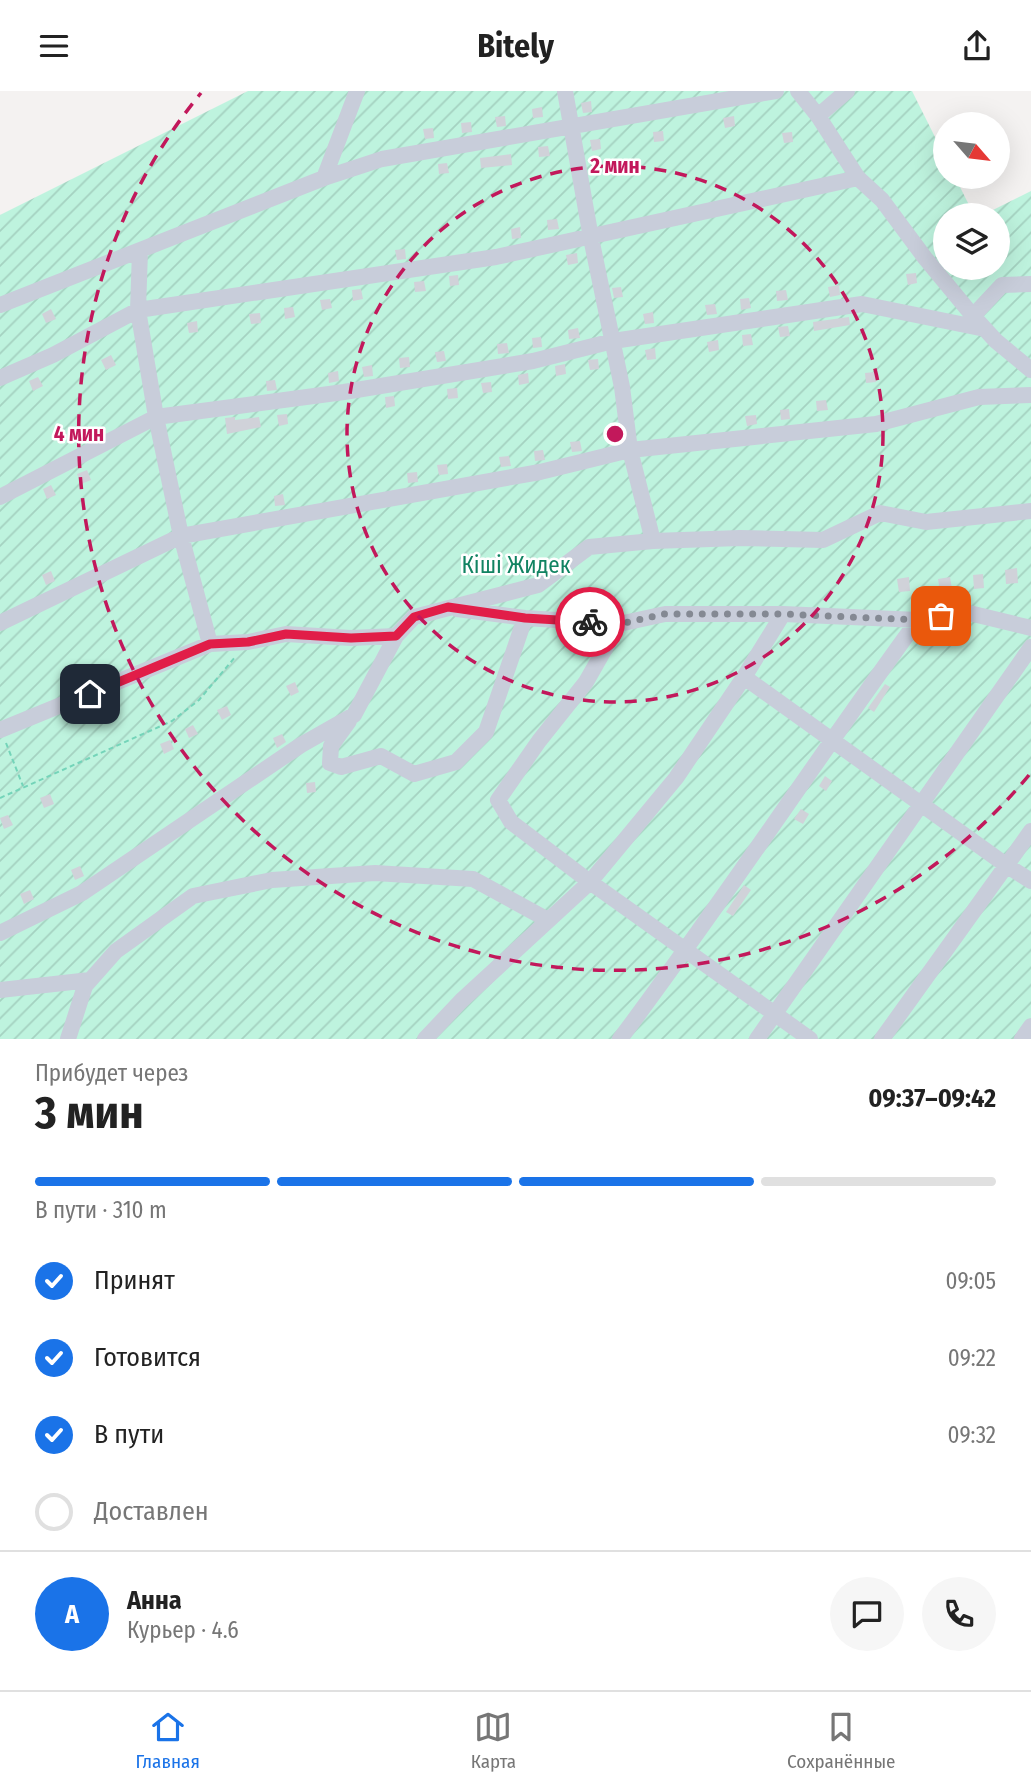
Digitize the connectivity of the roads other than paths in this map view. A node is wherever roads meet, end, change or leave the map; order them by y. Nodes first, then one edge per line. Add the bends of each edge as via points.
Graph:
1 (358, 91) edge
2 (565, 91) edge
3 (776, 91) edge
4 (798, 91) edge
5 (847, 91) edge
6 (818, 116) junction
7 (573, 127) junction
8 (324, 178) junction
9 (858, 178) junction
10 (591, 237) junction
11 (139, 251) junction
12 (1031, 284) edge
13 (0, 305) edge
14 (138, 310) junction
15 (973, 316) junction
16 (985, 329) junction
17 (614, 341) junction
18 (1031, 370) edge
19 (0, 378) edge
20 (1031, 395) edge
21 (156, 417) junction
22 (631, 450) junction
23 (0, 497) edge
24 (1031, 511) edge
25 (181, 536) junction
26 (653, 541) junction
27 (448, 607) junction
28 (783, 614) junction
29 (525, 618) junction
30 (918, 620) junction
31 (0, 623) edge
32 (619, 624) junction
33 (1031, 628) edge
34 (396, 636) junction
35 (210, 644) junction
36 (1031, 647) edge
37 (744, 677) junction
38 (354, 715) junction
39 (0, 729) edge
40 (831, 739) junction
41 (922, 805) junction
42 (1031, 831) edge
43 (1006, 865) junction
44 (1031, 881) edge
45 (590, 882) junction
46 (548, 920) junction
47 (0, 933) edge
48 (686, 951) junction
49 (90, 981) junction
50 (0, 991) edge
51 (775, 1014) junction
52 (1031, 1026) edge
53 (68, 1039) edge
54 (425, 1039) edge
55 (620, 1039) edge
56 (757, 1039) edge
57 (810, 1039) edge
58 (882, 1039) edge
59 (1022, 1039) edge

1 - 8 street
2 - 7 street
3 - 7 street
4 - 6 street
5 - 6 street
6 - 9 street
7 - 8 street via 382,159
7 - 10 street
8 - 11 street
9 - 10 street
9 - 15 street via 882,200
10 - 14 street via 496,257
10 - 17 street
11 - 13 street
11 - 14 street
12 - 15 street via 1002,285
14 - 19 street
14 - 21 street
15 - 16 street
16 - 17 street via 862,304
16 - 18 street
17 - 21 street via 533,361
17 - 22 street
20 - 22 street via 979,397 876,424
21 - 23 street
21 - 25 street
22 - 25 street via 540,472
22 - 26 street
24 - 26 street via 926,522 880,513 823,540
25 - 31 street
25 - 35 street
26 - 27 street via 589,547 538,585
27 - 29 street
27 - 34 street via 414,617
28 - 30 street
28 - 32 street via 665,614
28 - 37 street
29 - 32 street
29 - 38 street via 486,732 456,762 414,773 381,756 341,767 330,763 331,746
30 - 33 street via 965,612
30 - 40 street
32 - 45 street via 586,683 498,800 511,822
34 - 35 street via 286,634
34 - 38 street
35 - 39 street
36 - 41 street
37 - 40 street
37 - 45 street via 676,778
38 - 47 street via 301,745 82,893
40 - 41 street
40 - 48 street
41 - 43 street
41 - 51 street
42 - 43 street
43 - 44 street
43 - 58 street
45 - 46 street
45 - 48 street
46 - 49 street via 473,879 375,873 272,880 193,897 116,951
46 - 54 street
48 - 51 street
48 - 55 street
49 - 50 street
49 - 53 street
51 - 56 street
51 - 57 street
52 - 59 street

